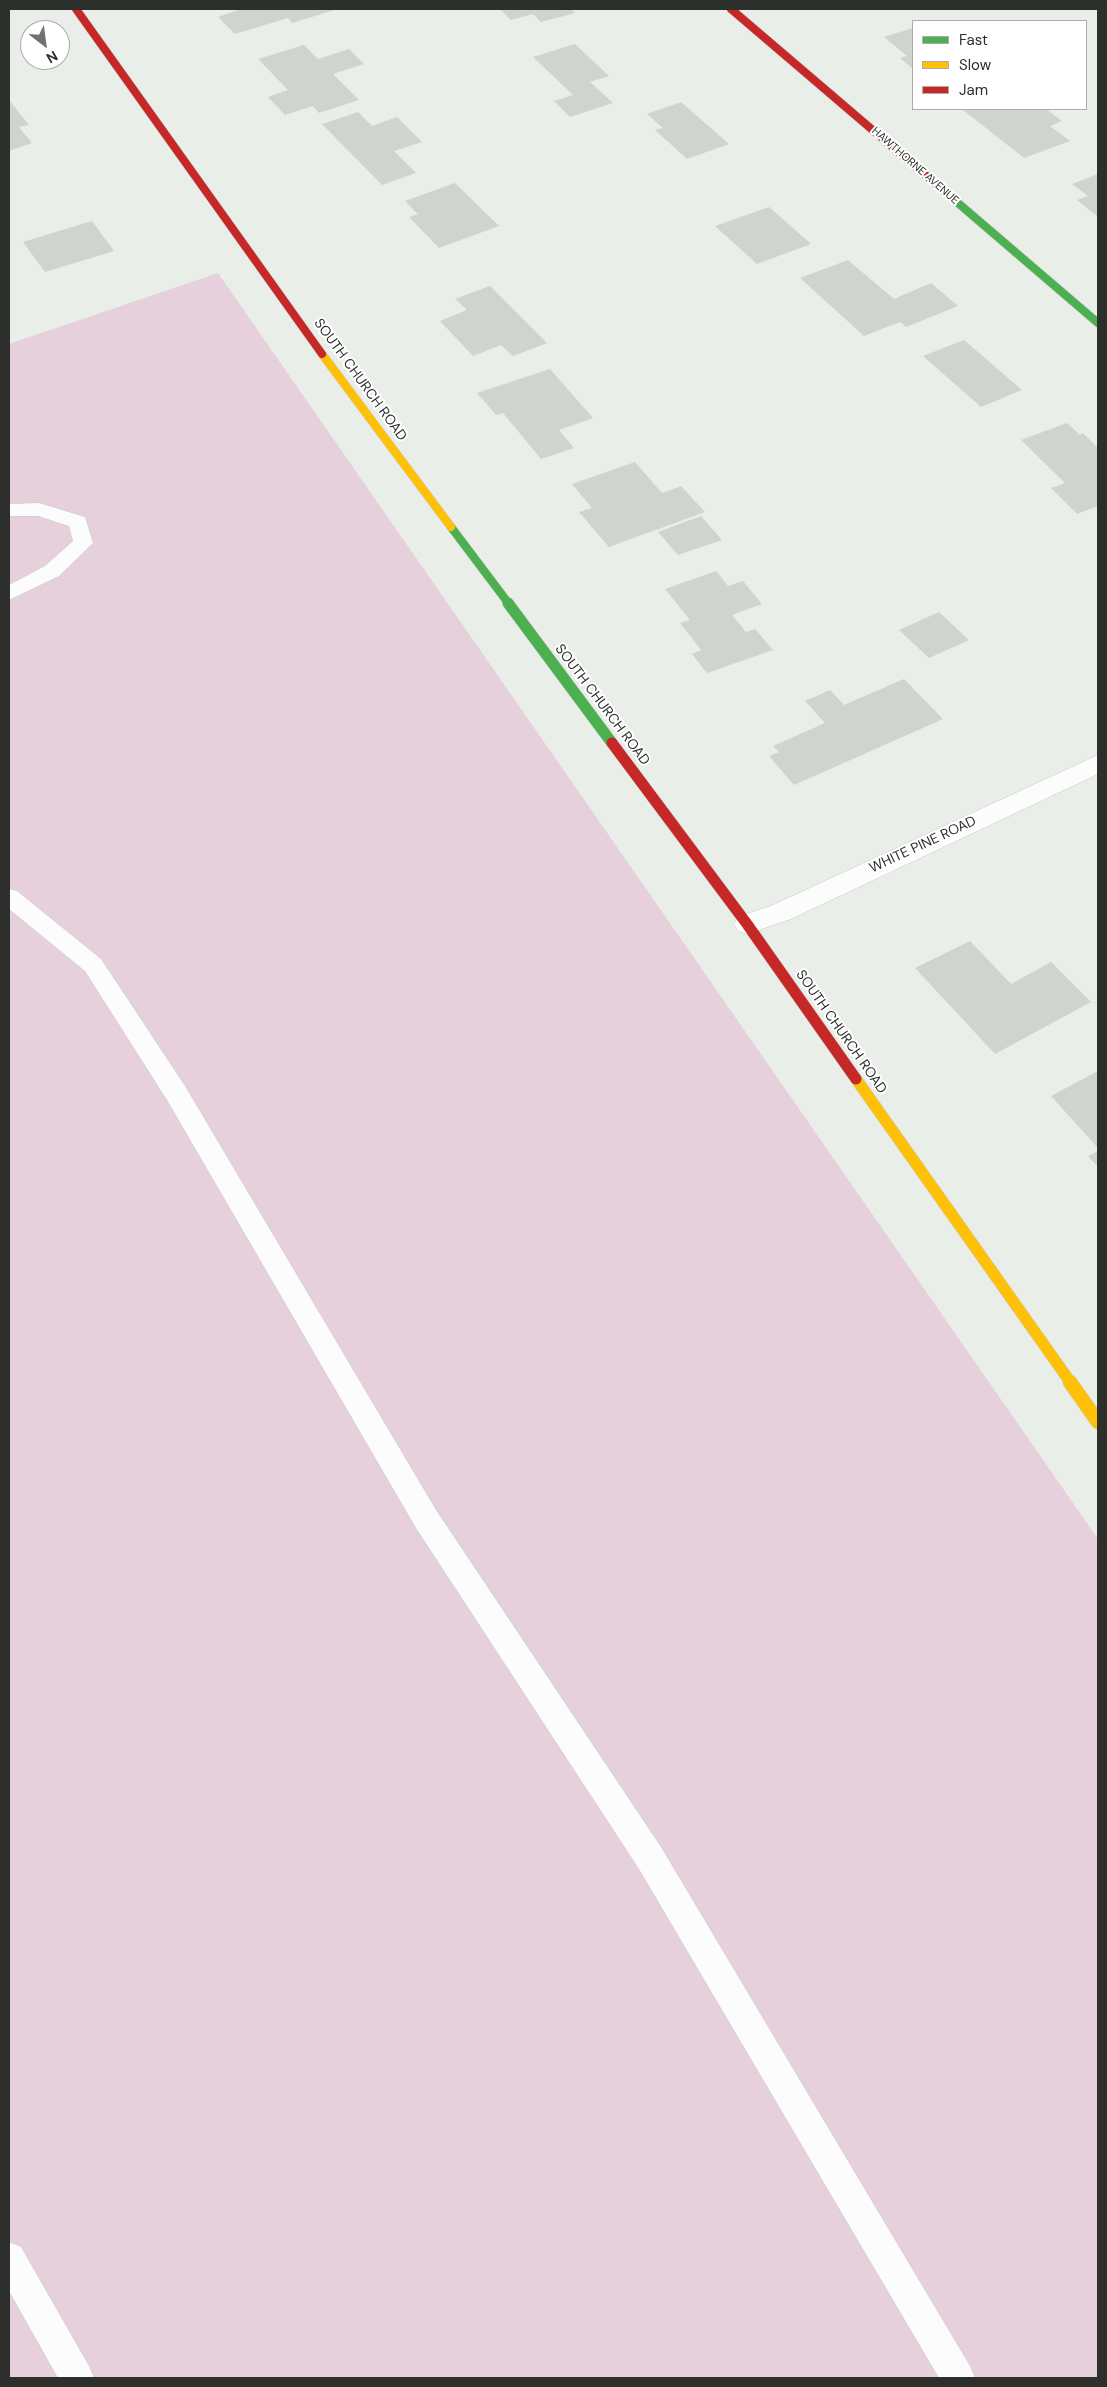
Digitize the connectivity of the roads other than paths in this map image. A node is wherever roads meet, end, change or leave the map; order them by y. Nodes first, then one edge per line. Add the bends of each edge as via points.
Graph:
1 (76, 9) edge
2 (731, 9) edge
3 (1098, 323) edge
4 (9, 510) edge
5 (9, 593) edge
6 (1098, 764) edge
7 (9, 897) edge
8 (747, 924) junction
9 (1098, 1422) edge
10 (9, 2258) edge
11 (77, 2378) edge
12 (958, 2378) edge

1 - 8 street, SOUTH CHURCH ROAD via 320,352
2 - 3 street, HAWTHORNE AVENUE
4 - 5 lane via 39,509 78,522 83,543 52,570
6 - 8 street, WHITE PINE ROAD via 782,912
7 - 12 lane via 93,965 171,1085 426,1519 650,1858
8 - 9 street, SOUTH CHURCH ROAD
10 - 11 lane

